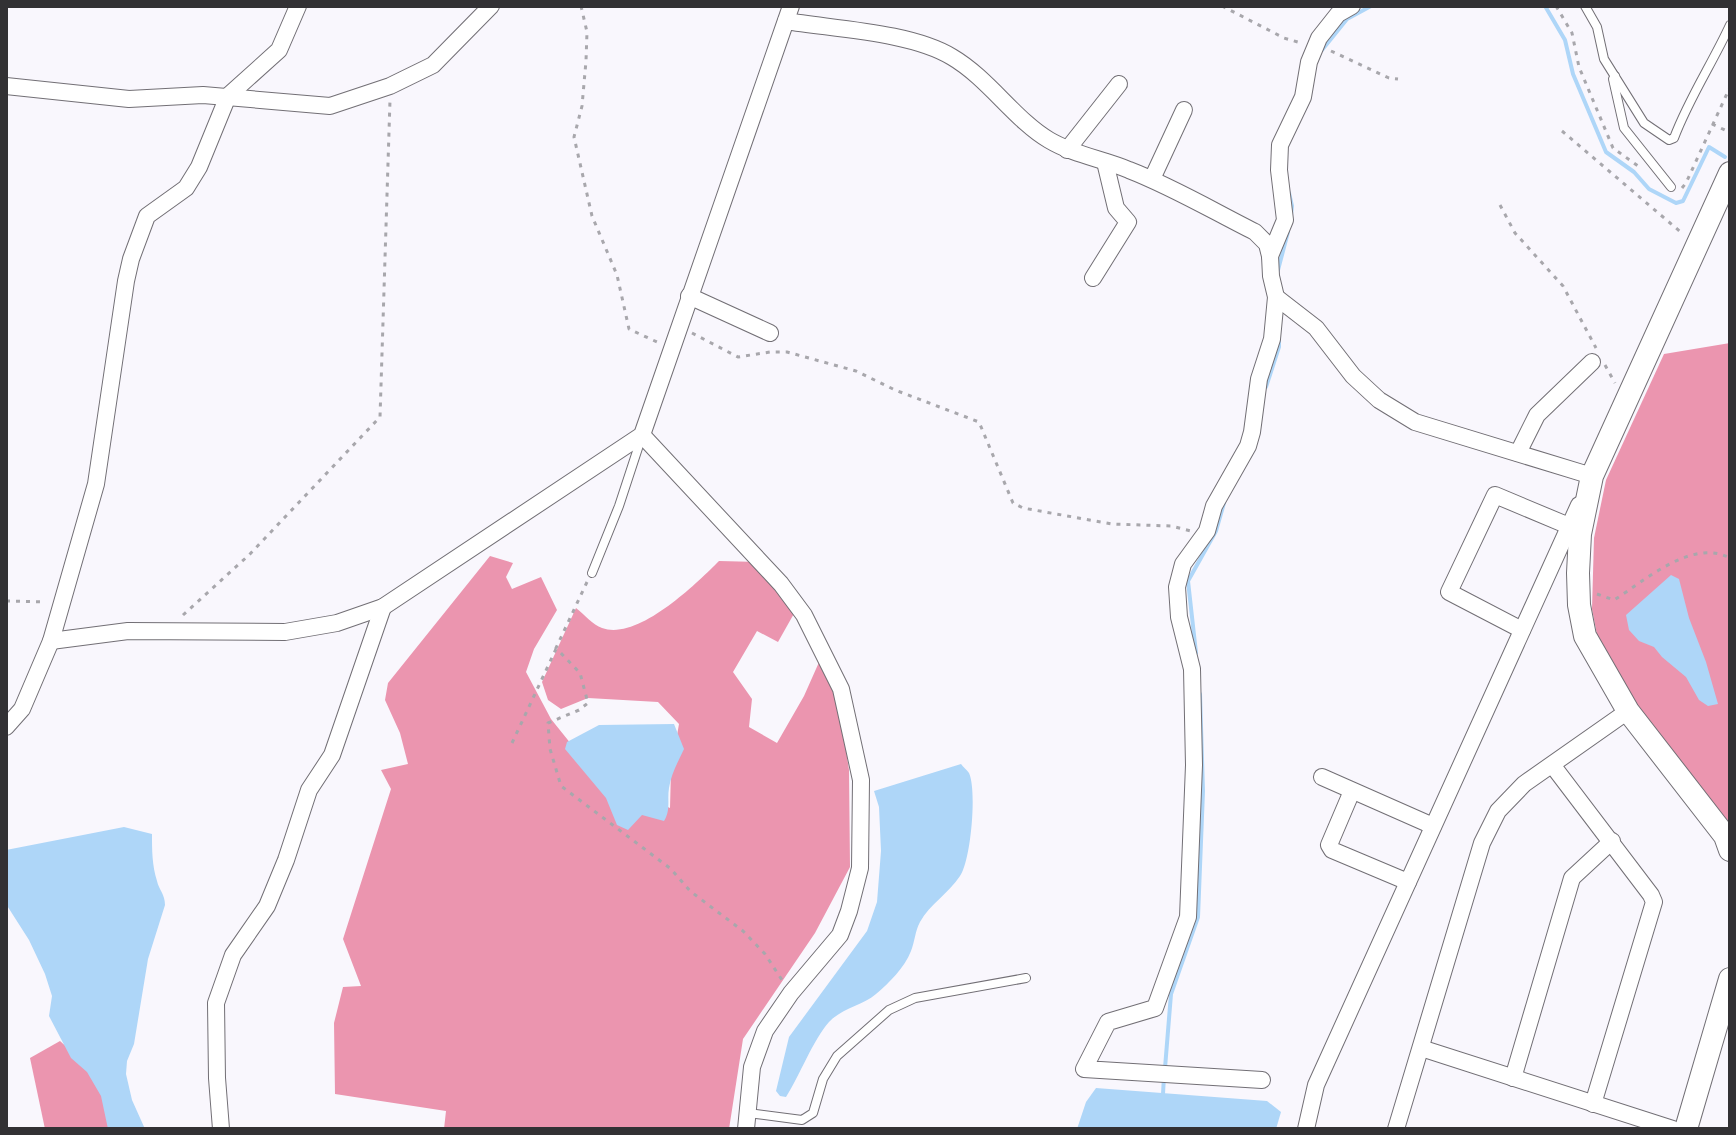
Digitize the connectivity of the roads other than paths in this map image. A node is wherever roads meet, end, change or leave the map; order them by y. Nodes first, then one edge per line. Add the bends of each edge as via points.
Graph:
1 (298, 6) edge
2 (491, 6) edge
3 (1352, 6) edge
4 (1585, 6) edge
5 (789, 10) edge
6 (1730, 25) edge
7 (1615, 75) junction
8 (1119, 84) dead end
9 (6, 86) edge
10 (228, 96) junction
11 (1184, 110) dead end
12 (1067, 150) junction
13 (1105, 162) junction
14 (1730, 173) edge
15 (1152, 179) junction
16 (1671, 187) dead end
17 (1270, 256) junction
18 (1093, 278) dead end
19 (689, 296) junction
20 (1276, 297) junction
21 (770, 333) dead end
22 (1598, 358) road end
23 (642, 435) junction
24 (1518, 453) junction
25 (1592, 476) junction
26 (1569, 526) junction
27 (592, 573) road end
28 (383, 607) junction
29 (1522, 630) junction
30 (51, 641) junction
31 (1628, 711) junction
32 (6, 727) edge
33 (1553, 766) junction
34 (1322, 777) dead end
35 (1352, 791) junction
36 (1433, 826) junction
37 (1612, 841) junction
38 (1730, 850) edge
39 (1408, 882) junction
40 (1026, 978) dead end
41 (1730, 979) edge
42 (1421, 1048) junction
43 (1513, 1078) junction
44 (1262, 1080) dead end
45 (1593, 1104) junction
46 (747, 1121) edge
47 (221, 1129) edge
48 (1306, 1129) edge
49 (1396, 1129) edge
50 (1673, 1129) edge
51 (1686, 1129) edge

1 - 10 street via 279,50
2 - 10 street via 433,65 390,86 330,106
3 - 17 street via 1338,14 1316,45 1303,97 1280,145 1285,220
4 - 7 lane
5 - 12 street via 951,56 1046,139
5 - 19 street
6 - 7 lane via 1674,138 1669,140 1644,123
7 - 16 lane via 1624,128
8 - 12 street
9 - 10 street via 129,99
10 - 30 street via 199,167 186,188 147,216 131,259 96,484
11 - 15 street
12 - 13 street
13 - 15 street
13 - 18 street via 1116,208 1128,222
14 - 25 street
15 - 17 street via 1255,232
17 - 20 street
19 - 21 street
19 - 23 street
20 - 24 street via 1316,328 1379,400 1415,422
20 - 44 street via 1248,446 1225,482 1207,531 1183,564 1177,587 1192,669 1188,917 1155,1008 1108,1022 1084,1069
22 - 24 street via 1537,415
23 - 27 lane
23 - 28 street
23 - 46 street via 804,615 841,689 861,780 860,868 849,911 840,935 765,1031 752,1067
24 - 25 street
25 - 26 street
25 - 31 street via 1580,534 1579,605 1585,636
26 - 29 street
26 - 29 street via 1495,495 1449,592
28 - 30 street via 337,623 285,632 128,631
28 - 47 street via 332,755 309,790 267,906 233,955 216,1003
29 - 36 street
30 - 32 street via 22,709
31 - 33 street
31 - 38 street via 1725,836
33 - 37 street
33 - 42 street via 1524,784 1498,811 1482,843
34 - 35 street
35 - 36 street
35 - 39 street via 1329,845 1332,850
36 - 39 street
37 - 43 street via 1572,878
37 - 45 street via 1654,902
39 - 48 street via 1316,1085
40 - 46 lane via 915,998 889,1010 837,1056 813,1113 802,1120
41 - 51 street
42 - 43 street
42 - 49 street
43 - 45 street
45 - 50 street

